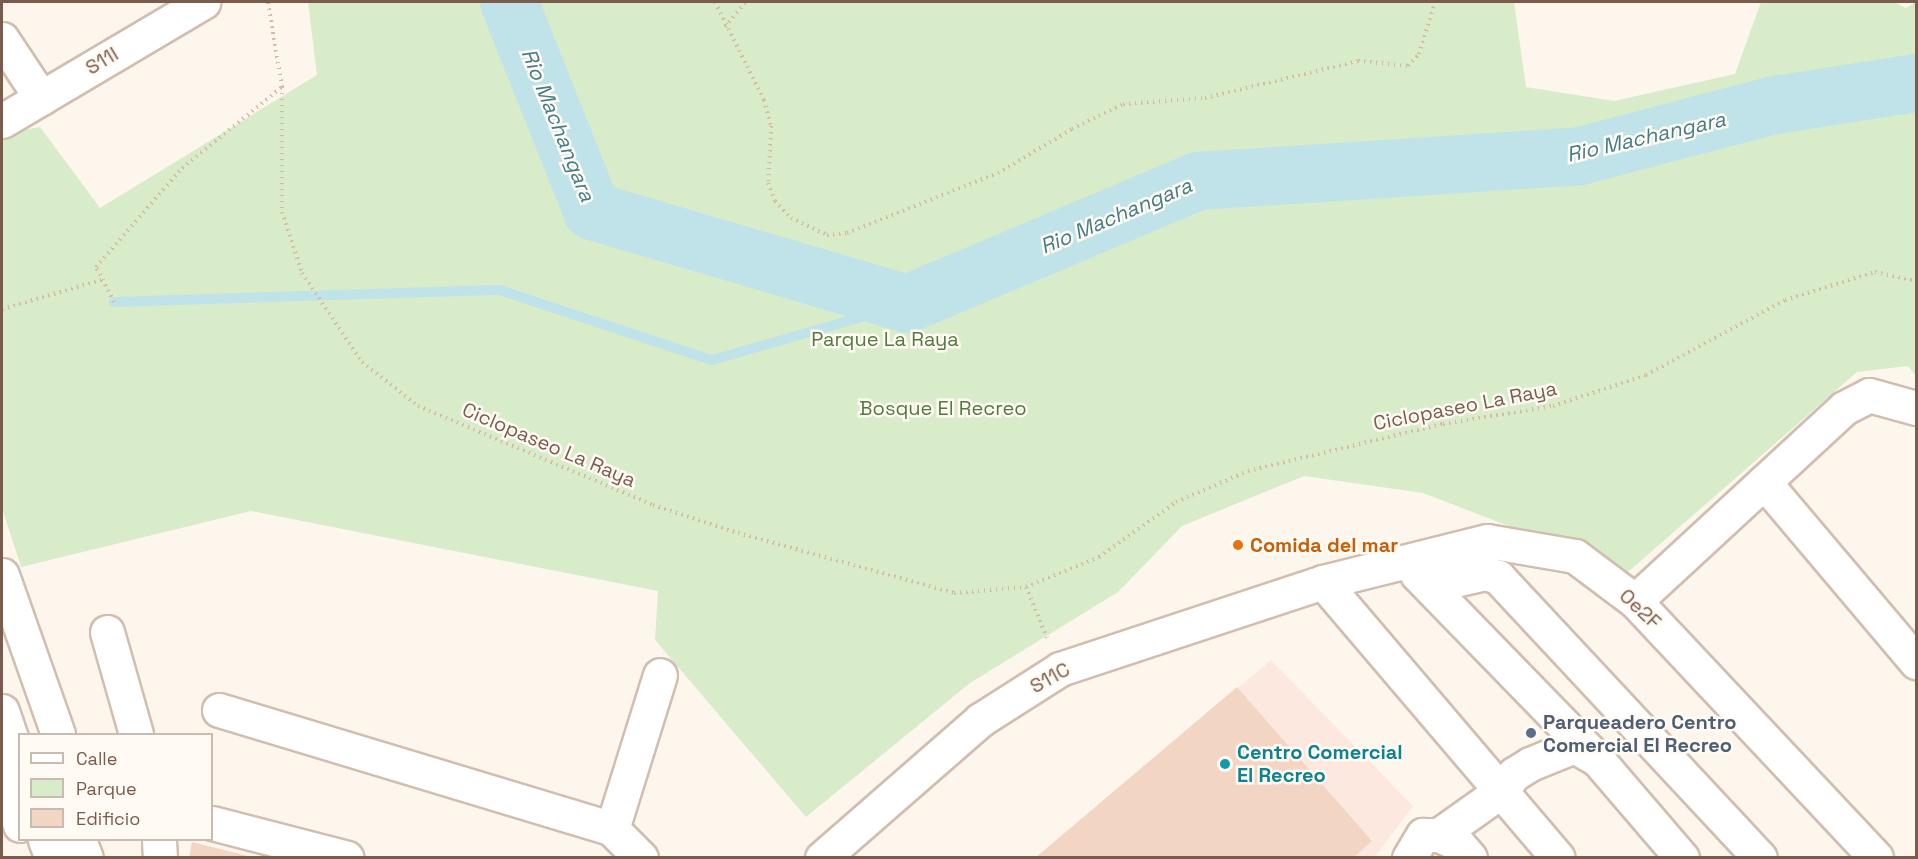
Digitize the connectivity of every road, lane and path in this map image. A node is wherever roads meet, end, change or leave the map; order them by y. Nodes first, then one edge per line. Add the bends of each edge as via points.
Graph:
1 (203, 2) edge
2 (268, 2) edge
3 (715, 2) edge
4 (745, 2) edge
5 (1435, 2) edge
6 (725, 27) junction
7 (2, 39) edge
8 (282, 87) junction
9 (41, 98) junction
10 (2, 122) edge
11 (102, 280) junction
12 (1917, 281) edge
13 (114, 302) dead end
14 (2, 309) edge
15 (1917, 408) edge
16 (1764, 482) junction
17 (1406, 562) junction
18 (2, 575) edge
19 (1323, 582) junction
20 (1430, 586) junction
21 (1026, 587) junction
22 (1635, 601) junction
23 (2, 623) edge
24 (107, 632) dead end
25 (1917, 662) edge
26 (1060, 669) junction
27 (660, 675) dead end
28 (219, 710) dead end
29 (2, 711) edge
30 (41, 733) edge
31 (57, 733) edge
32 (135, 733) edge
33 (18, 758) edge
34 (1598, 760) junction
35 (2, 774) edge
36 (1501, 790) junction
37 (18, 819) edge
38 (213, 823) edge
39 (612, 829) junction
40 (1439, 835) junction
41 (25, 841) edge
42 (45, 841) edge
43 (79, 841) edge
44 (95, 841) edge
45 (159, 841) edge
46 (31, 858) edge
47 (52, 858) edge
48 (86, 858) edge
49 (101, 858) edge
50 (160, 858) edge
51 (347, 858) edge
52 (641, 858) edge
53 (822, 858) edge
54 (1409, 858) edge
55 (1470, 858) edge
56 (1558, 858) edge
57 (1682, 858) edge
58 (1760, 858) edge
59 (1876, 858) edge

1 - 9 street, S11I
2 - 8 path, Ciclopaseo La Raya
3 - 6 path
4 - 6 path
5 - 6 path via 1419,54 1408,66 1358,62 1205,98 1123,104 1071,129 998,173 847,233 827,235 793,220 774,201 768,183 771,126 764,100
7 - 9 street
8 - 11 path via 182,168 96,267
8 - 21 path, Ciclopaseo La Raya via 282,212 302,273 362,362 418,406 653,505 738,533 954,593
9 - 10 street, S11I
11 - 13 path
11 - 14 path
12 - 21 path, Ciclopaseo La Raya via 1875,272 1785,300 1646,375 1553,406 1443,424 1248,471 1176,501 1099,557
15 - 16 street via 1869,395 1844,408
16 - 22 street
16 - 25 street
17 - 19 street, Oe2F
17 - 20 street
17 - 22 street, Oe2F via 1487,542 1575,556
18 - 31 street
19 - 26 street, S11C
19 - 36 street
20 - 34 street
20 - 58 street via 1485,573 1498,577
21 - 26 path
22 - 59 street, Oe2F
23 - 30 street
24 - 32 street
26 - 53 street, S11C via 980,720
27 - 39 street
28 - 39 street
29 - 33 street
34 - 36 street via 1574,746 1530,764 1514,774
34 - 57 street
35 - 37 street
36 - 40 street
36 - 56 street
38 - 51 street
39 - 52 street
40 - 54 street via 1423,835
40 - 55 street via 1458,844
41 - 46 street
42 - 47 street
43 - 48 street
44 - 49 street
45 - 50 street

